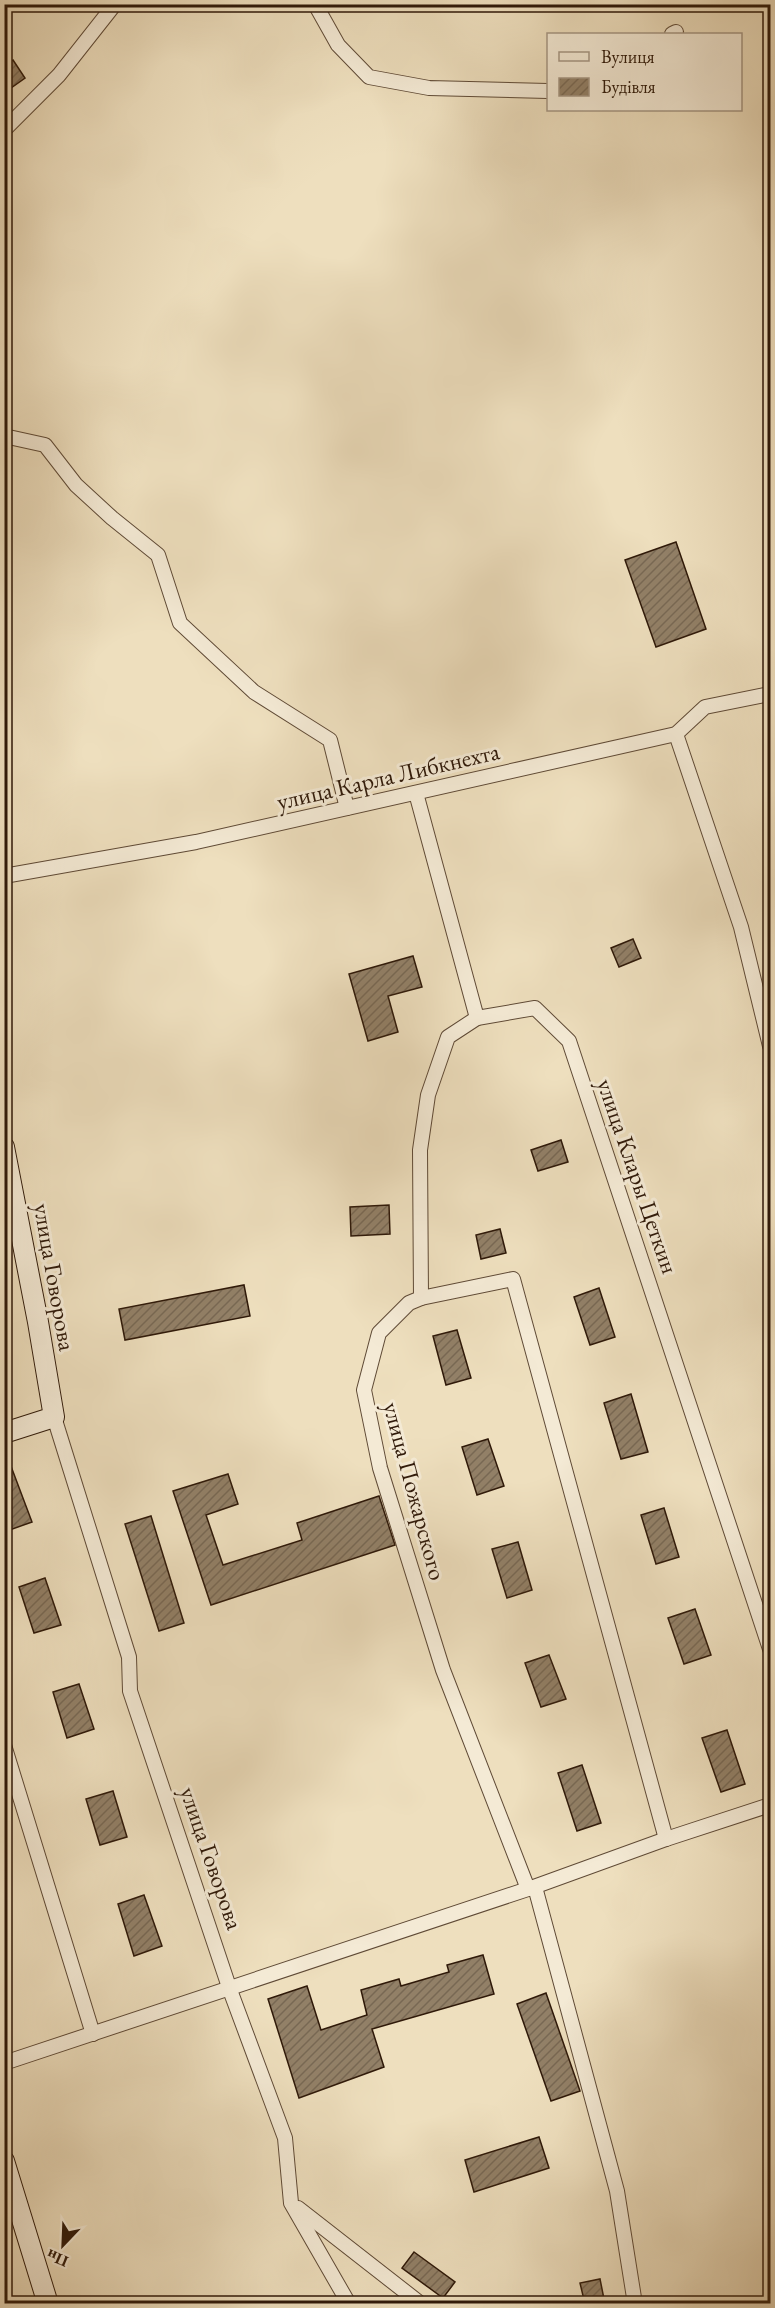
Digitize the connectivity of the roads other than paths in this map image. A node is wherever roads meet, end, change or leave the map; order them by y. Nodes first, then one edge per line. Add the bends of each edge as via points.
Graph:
1 (115, 4) edge
2 (315, 4) edge
3 (547, 91) edge
4 (4, 130) edge
5 (4, 436) edge
6 (771, 694) edge
7 (676, 734) junction
8 (416, 793) junction
9 (347, 808) junction
10 (4, 876) edge
11 (477, 1018) junction
12 (771, 1046) edge
13 (4, 1147) edge
14 (421, 1298) junction
15 (54, 1417) junction
16 (4, 1433) edge
17 (771, 1649) edge
18 (4, 1745) edge
19 (771, 1805) edge
20 (666, 1839) junction
21 (532, 1888) junction
22 (230, 1990) junction
23 (93, 2034) junction
24 (4, 2063) edge
25 (4, 2161) edge
26 (291, 2203) junction
27 (48, 2304) edge
28 (350, 2304) edge
29 (421, 2304) edge
30 (635, 2304) edge

1 - 4 street via 59,75
2 - 3 street via 338,45 369,78 429,88
5 - 9 street via 45,445 76,485 158,555 180,623 254,692 330,740
6 - 7 street via 705,707
7 - 8 street, улица Карла Либкнехта
7 - 12 street via 741,927
8 - 9 street, улица Карла Либкнехта
8 - 11 street
9 - 10 street, улица Карла Либкнехта via 196,842
11 - 14 street via 448,1037 428,1095 420,1150
11 - 17 street, улица Клары Цеткин via 536,1008 569,1041
13 - 15 street, улица Говорова
14 - 20 street via 513,1279
14 - 21 street, улица Пожарского via 409,1303 379,1333 364,1390 380,1467 444,1670
15 - 16 street
15 - 22 street, улица Говорова via 129,1657 130,1691
18 - 23 street
19 - 20 street
20 - 21 street
21 - 22 street
21 - 30 street, улица Пожарского via 617,2191
22 - 23 street
22 - 26 street, улица Говорова via 285,2138
23 - 24 street
25 - 27 street
26 - 28 street, улица Говорова
26 - 29 street

